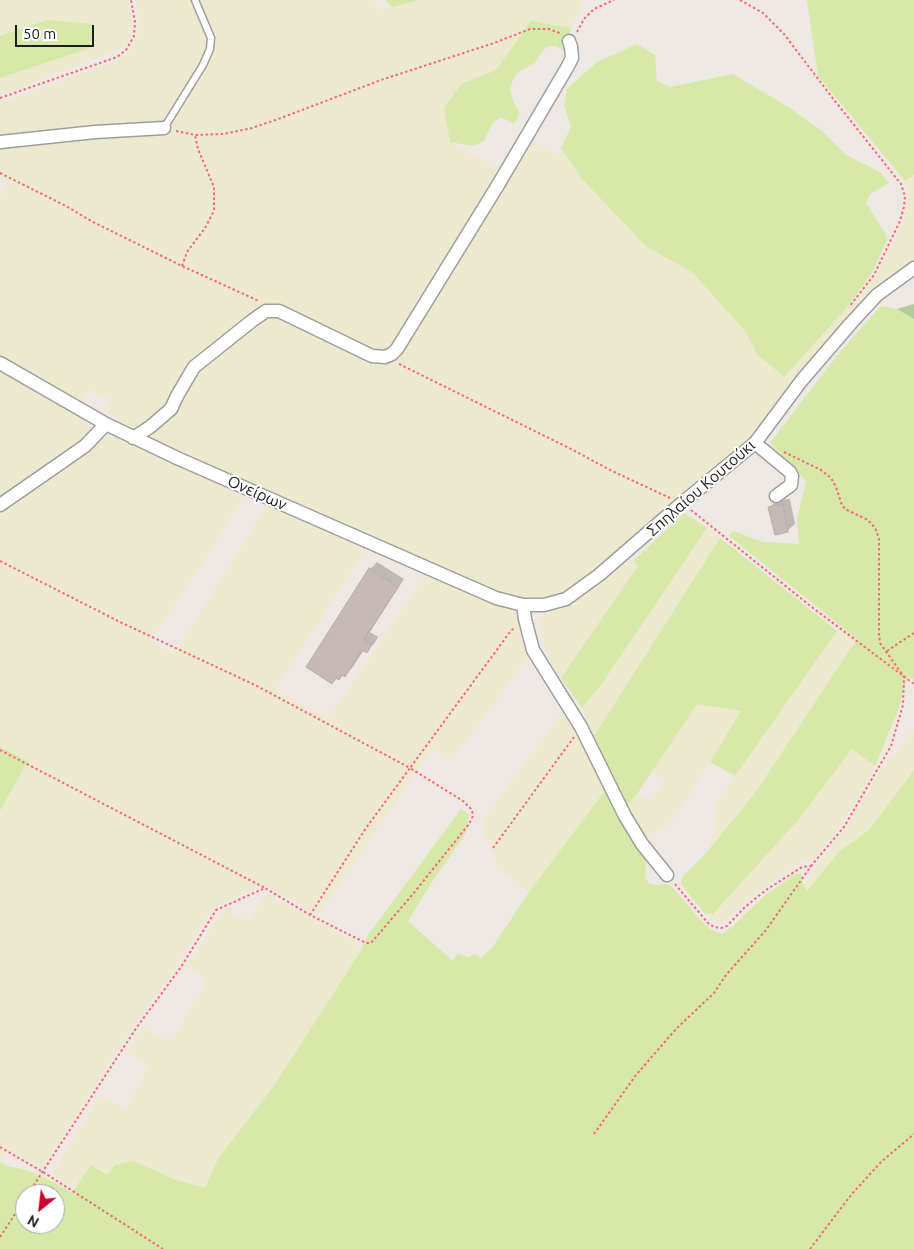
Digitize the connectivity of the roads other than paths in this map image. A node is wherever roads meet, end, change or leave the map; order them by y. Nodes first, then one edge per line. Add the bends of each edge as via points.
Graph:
1 (195, 0) edge
2 (569, 41) road end
3 (164, 128) joint
4 (0, 142) edge
5 (914, 268) edge
6 (0, 363) edge
7 (106, 424) junction
8 (133, 438) junction
9 (755, 443) junction
10 (776, 496) dead end
11 (0, 505) edge
12 (523, 605) junction
13 (667, 875) road end

1 - 3 lane via 211,38 210,49
2 - 8 street via 572,58 568,66 392,354 372,356 279,311 266,311 194,367 171,410
3 - 4 street
5 - 9 street, Σπηλαίου Κουτούκι via 877,295 852,322 802,380
6 - 7 street, Ονείρων
7 - 8 street, Ονείρων
7 - 11 street via 85,446
8 - 12 street, Ονείρων via 496,598
9 - 10 street via 792,476 791,485
9 - 12 street, Σπηλαίου Κουτούκι via 599,576 566,599 544,605
12 - 13 street via 533,650 581,727 625,816

